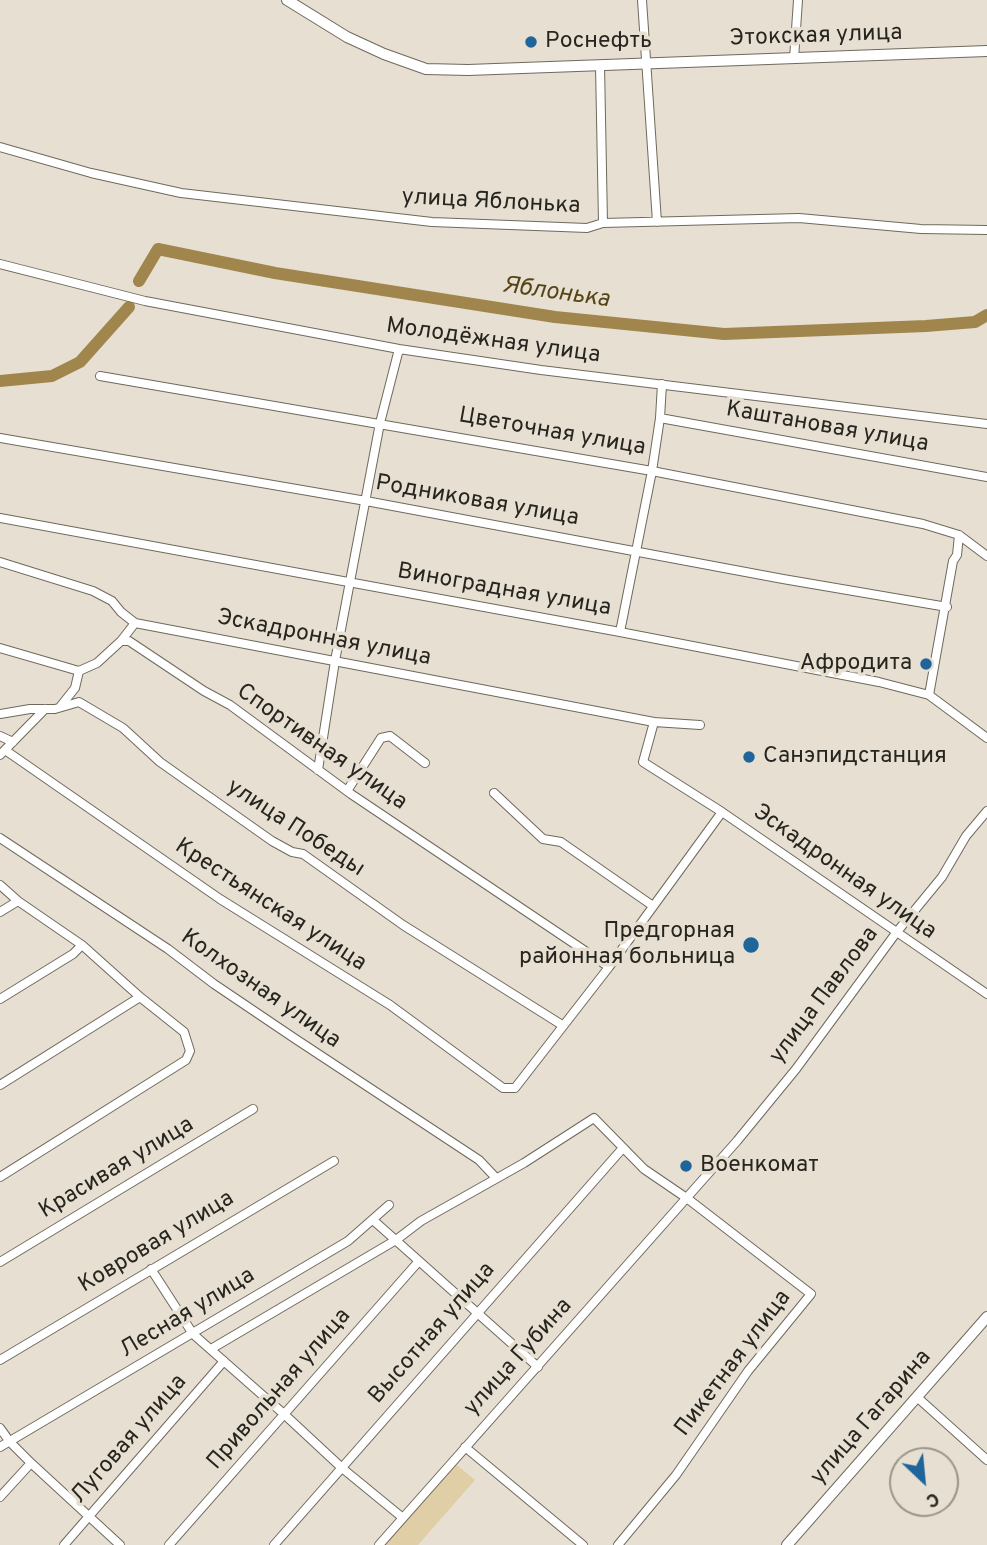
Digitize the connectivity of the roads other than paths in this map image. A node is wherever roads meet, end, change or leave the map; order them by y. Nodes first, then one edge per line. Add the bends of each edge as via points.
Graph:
1 (287, 0) edge
2 (642, 0) edge
3 (798, 0) edge
4 (987, 51) edge
5 (794, 59) junction
6 (647, 64) junction
7 (600, 65) junction
8 (0, 147) edge
9 (657, 222) junction
10 (603, 223) junction
11 (987, 230) edge
12 (0, 264) edge
13 (399, 349) junction
14 (100, 376) dead end
15 (662, 384) junction
16 (660, 418) junction
17 (380, 423) junction
18 (987, 424) edge
19 (0, 438) edge
20 (652, 471) junction
21 (987, 477) edge
22 (366, 501) junction
23 (0, 518) edge
24 (959, 535) junction
25 (635, 551) junction
26 (987, 556) edge
27 (0, 562) edge
28 (350, 583) junction
29 (947, 607) junction
30 (135, 623) junction
31 (620, 632) junction
32 (121, 642) junction
33 (0, 648) edge
34 (335, 661) junction
35 (79, 671) junction
36 (929, 695) junction
37 (60, 708) junction
38 (45, 709) junction
39 (0, 715) edge
40 (654, 722) junction
41 (701, 725) dead end
42 (0, 736) edge
43 (987, 738) edge
44 (13, 742) junction
45 (3, 753) edge
46 (425, 763) dead end
47 (318, 770) junction
48 (347, 791) junction
49 (494, 793) dead end
50 (987, 811) edge
51 (722, 812) junction
52 (0, 838) edge
53 (0, 885) edge
54 (18, 901) junction
55 (653, 906) junction
56 (0, 912) edge
57 (896, 933) junction
58 (82, 945) junction
59 (609, 967) junction
60 (987, 993) edge
61 (140, 997) junction
62 (0, 999) edge
63 (562, 1025) junction
64 (0, 1085) edge
65 (253, 1109) dead end
66 (622, 1149) junction
67 (334, 1161) dead end
68 (0, 1177) edge
69 (496, 1178) junction
70 (688, 1199) junction
71 (389, 1205) dead end
72 (373, 1220) junction
73 (396, 1240) junction
74 (419, 1261) junction
75 (0, 1262) edge
76 (151, 1269) junction
77 (477, 1313) junction
78 (987, 1318) edge
79 (193, 1334) junction
80 (211, 1349) junction
81 (0, 1360) edge
82 (224, 1361) junction
83 (538, 1367) junction
84 (918, 1398) junction
85 (285, 1415) junction
86 (0, 1428) edge
87 (10, 1442) junction
88 (0, 1447) edge
89 (465, 1447) junction
90 (987, 1460) edge
91 (31, 1463) junction
92 (342, 1468) junction
93 (0, 1497) edge
94 (89, 1517) junction
95 (403, 1518) junction
96 (64, 1545) edge
97 (120, 1545) edge
98 (169, 1545) edge
99 (274, 1545) edge
100 (379, 1545) edge
101 (583, 1545) edge
102 (618, 1545) edge
103 (787, 1545) edge

1 - 7 main road, Этокская улица via 347,37 426,69
2 - 6 street
3 - 5 street
4 - 5 main road, Этокская улица
5 - 6 main road, Этокская улица
6 - 7 main road, Этокская улица
6 - 9 street
7 - 10 street
8 - 10 street, улица Яблонька via 195,195 432,222 587,228
9 - 10 street, улица Яблонька
9 - 11 street, улица Яблонька via 799,218
12 - 13 street, Молодёжная улица via 145,301
13 - 15 street, Молодёжная улица
13 - 17 street
14 - 17 street, Цветочная улица
15 - 16 street
15 - 18 street, Молодёжная улица
16 - 20 street
16 - 21 street, Каштановая улица
17 - 20 street, Цветочная улица
17 - 22 street
19 - 22 street, Родниковая улица
20 - 24 street, Цветочная улица
20 - 25 street
22 - 25 street, Родниковая улица
22 - 28 street
23 - 28 street, Виноградная улица
24 - 26 street, Цветочная улица
24 - 29 street
25 - 29 street, Родниковая улица
25 - 31 street
27 - 30 street via 93,591 112,601
28 - 31 street, Виноградная улица
28 - 34 street
29 - 36 street
30 - 32 street
30 - 34 street, Эскадронная улица
31 - 36 street, Виноградная улица
32 - 35 street via 97,663
32 - 47 street, Спортивная улица via 129,640 230,705
33 - 35 street
34 - 40 street, Эскадронная улица
34 - 47 street
35 - 37 street via 75,688
36 - 43 street, Виноградная улица
37 - 38 street, улица Победы
37 - 63 street, улица Победы via 79,702 123,728 160,762 272,841 303,854 403,925
38 - 39 street, улица Победы
38 - 44 street
40 - 41 street, Эскадронная улица
40 - 51 street, Эскадронная улица via 643,762
42 - 44 street
44 - 45 street
45 - 63 street, Крестьянская улица via 390,1006 503,1088 515,1088
46 - 48 street via 390,736 382,738
47 - 48 street, Спортивная улица
48 - 59 street, Спортивная улица
49 - 55 street via 543,839 561,842
50 - 57 street, улица Павлова
51 - 55 street
51 - 57 street, Эскадронная улица
52 - 69 street, Колхозная улица via 479,1160
53 - 54 street
54 - 56 street
54 - 58 street
55 - 59 street
57 - 60 street, Эскадронная улица
57 - 70 street, улица Павлова via 796,1069
58 - 61 street
58 - 62 street
59 - 63 street
61 - 64 street
61 - 68 street via 184,1032 190,1051 186,1060
65 - 75 street, Красивая улица
66 - 69 street, Лесная улица via 594,1118
66 - 70 street
66 - 77 street, Высотная улица
67 - 76 street, Ковровая улица
69 - 73 street, Лесная улица
70 - 83 street, улица Губина
70 - 102 street, Пикетная улица via 811,1294
71 - 72 street, Лесная улица
72 - 73 street
72 - 79 street, Лесная улица via 348,1241
73 - 74 street
73 - 80 street, Лесная улица
74 - 77 street
74 - 85 street, Привольная улица
76 - 79 street
76 - 81 street, Ковровая улица
77 - 83 street
77 - 92 street, Высотная улица
78 - 84 main road, улица Гагарина
79 - 80 street
79 - 87 street, Лесная улица
80 - 82 street
82 - 85 street
82 - 94 street, Луговая улица
83 - 89 street, улица Губина
84 - 90 street
84 - 103 main road, улица Гагарина
85 - 92 street
85 - 98 street, Привольная улица
86 - 87 street
87 - 88 street, Лесная улица
87 - 91 street
89 - 95 street, улица Губина
89 - 101 street
91 - 93 street
91 - 94 street
92 - 95 street
92 - 99 street, Высотная улица
94 - 96 street, Луговая улица
94 - 97 street
95 - 100 street, улица Губина

